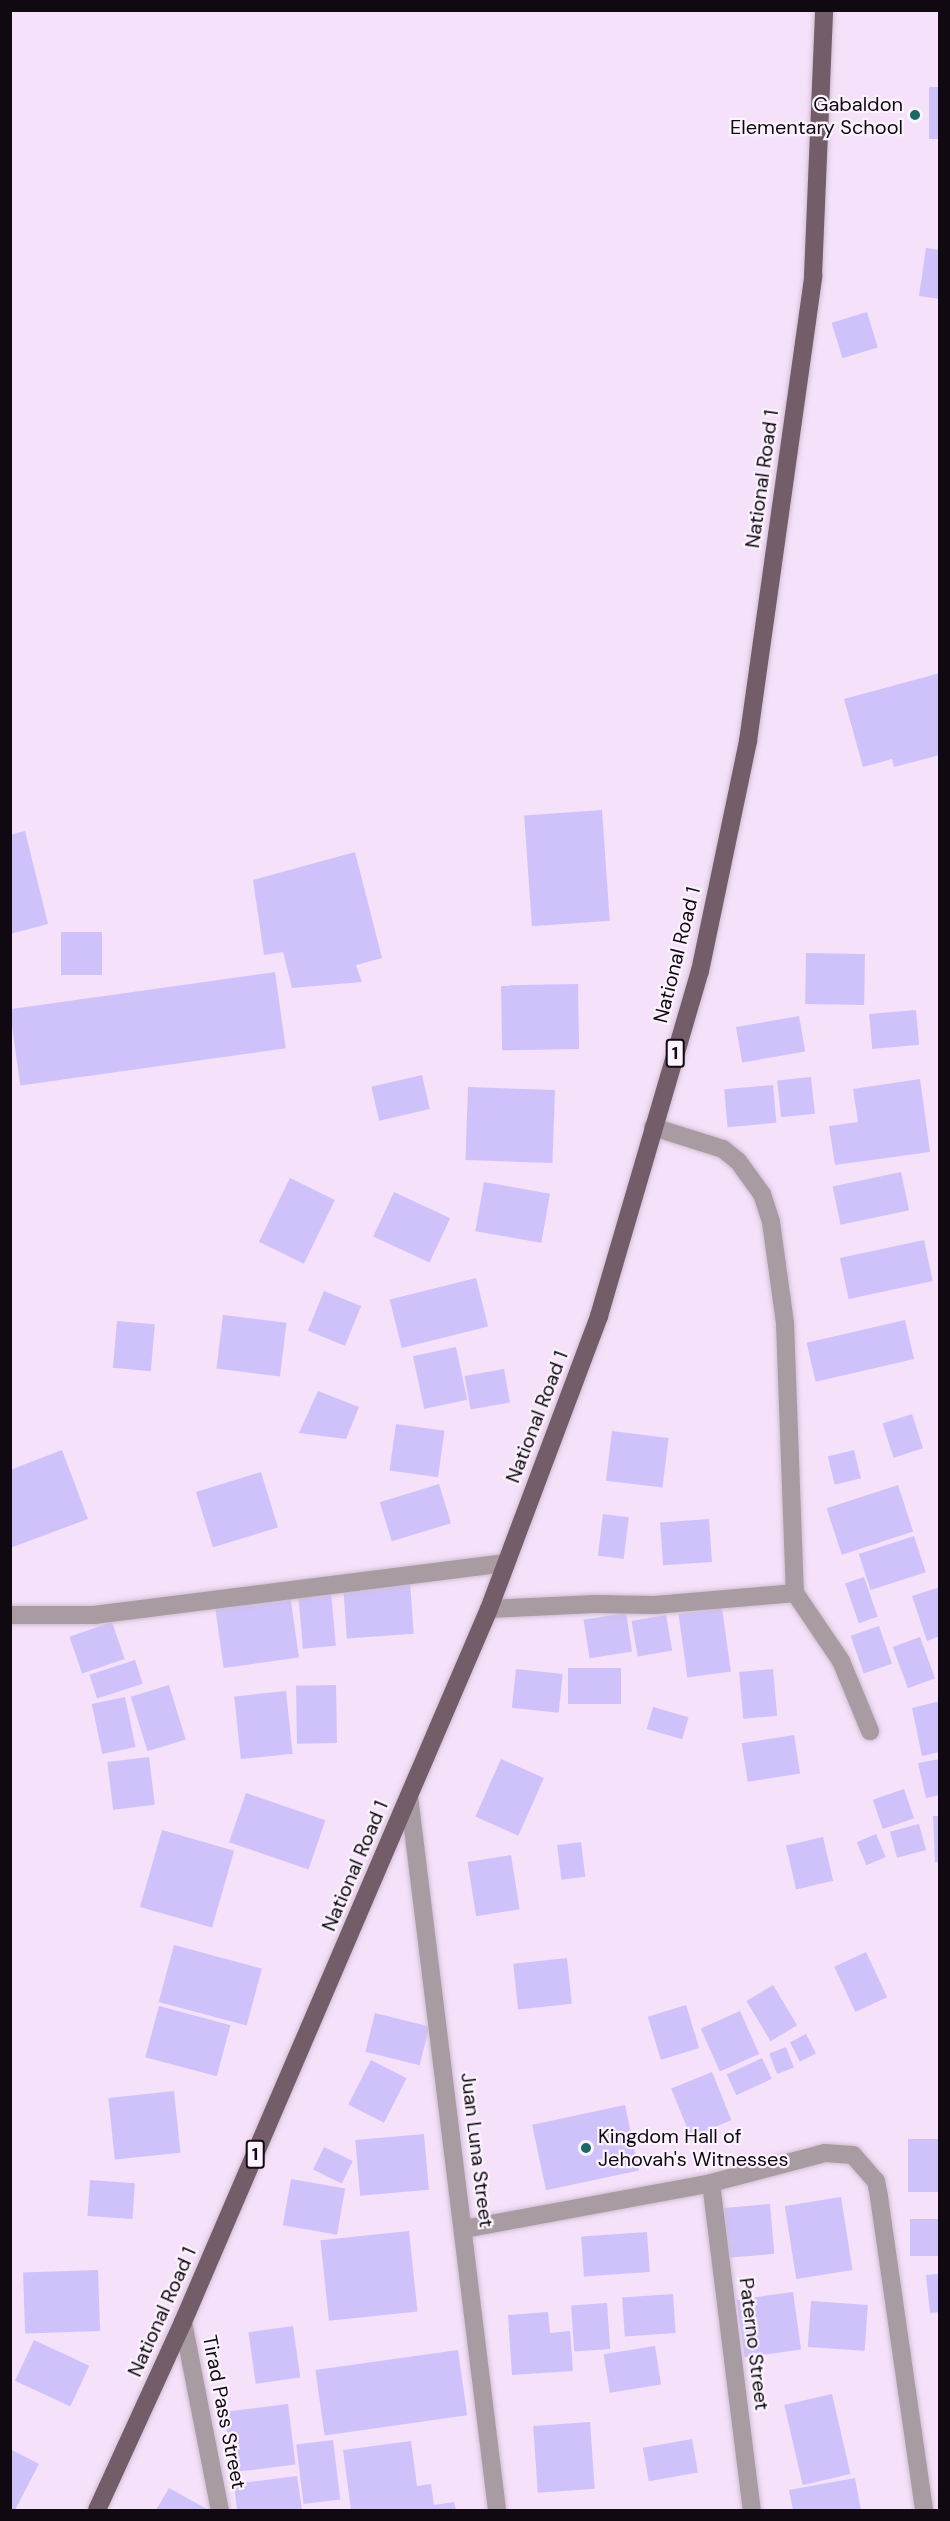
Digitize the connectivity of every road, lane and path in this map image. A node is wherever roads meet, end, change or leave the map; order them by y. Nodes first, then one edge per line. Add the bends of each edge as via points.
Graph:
1 (824, 10) edge
2 (653, 1127) junction
3 (506, 1563) junction
4 (795, 1593) junction
5 (489, 1609) junction
6 (10, 1615) edge
7 (870, 1731) dead end
8 (409, 1796) junction
9 (711, 2183) junction
10 (464, 2229) junction
11 (183, 2322) junction
12 (97, 2511) edge
13 (220, 2511) edge
14 (497, 2511) edge
15 (752, 2511) edge
16 (924, 2511) edge

1 - 2 main road, National Road 1 / 1 via 813,276 748,741 700,971
2 - 3 main road, National Road 1 / 1 via 599,1316
2 - 4 street via 723,1149 738,1161 762,1194 771,1222 785,1323
3 - 5 main road, National Road 1 / 1
3 - 6 street via 94,1615
4 - 5 street via 655,1605
4 - 7 street via 841,1661
5 - 8 main road, National Road 1 / 1
8 - 10 street, Juan Luna Street
8 - 11 main road, National Road 1 / 1
9 - 10 street
9 - 15 street, Paterno Street
9 - 16 street via 825,2153 842,2153 862,2163 876,2181
10 - 14 street, Juan Luna Street
11 - 12 main road, National Road 1 / 1
11 - 13 street, Tirad Pass Street

